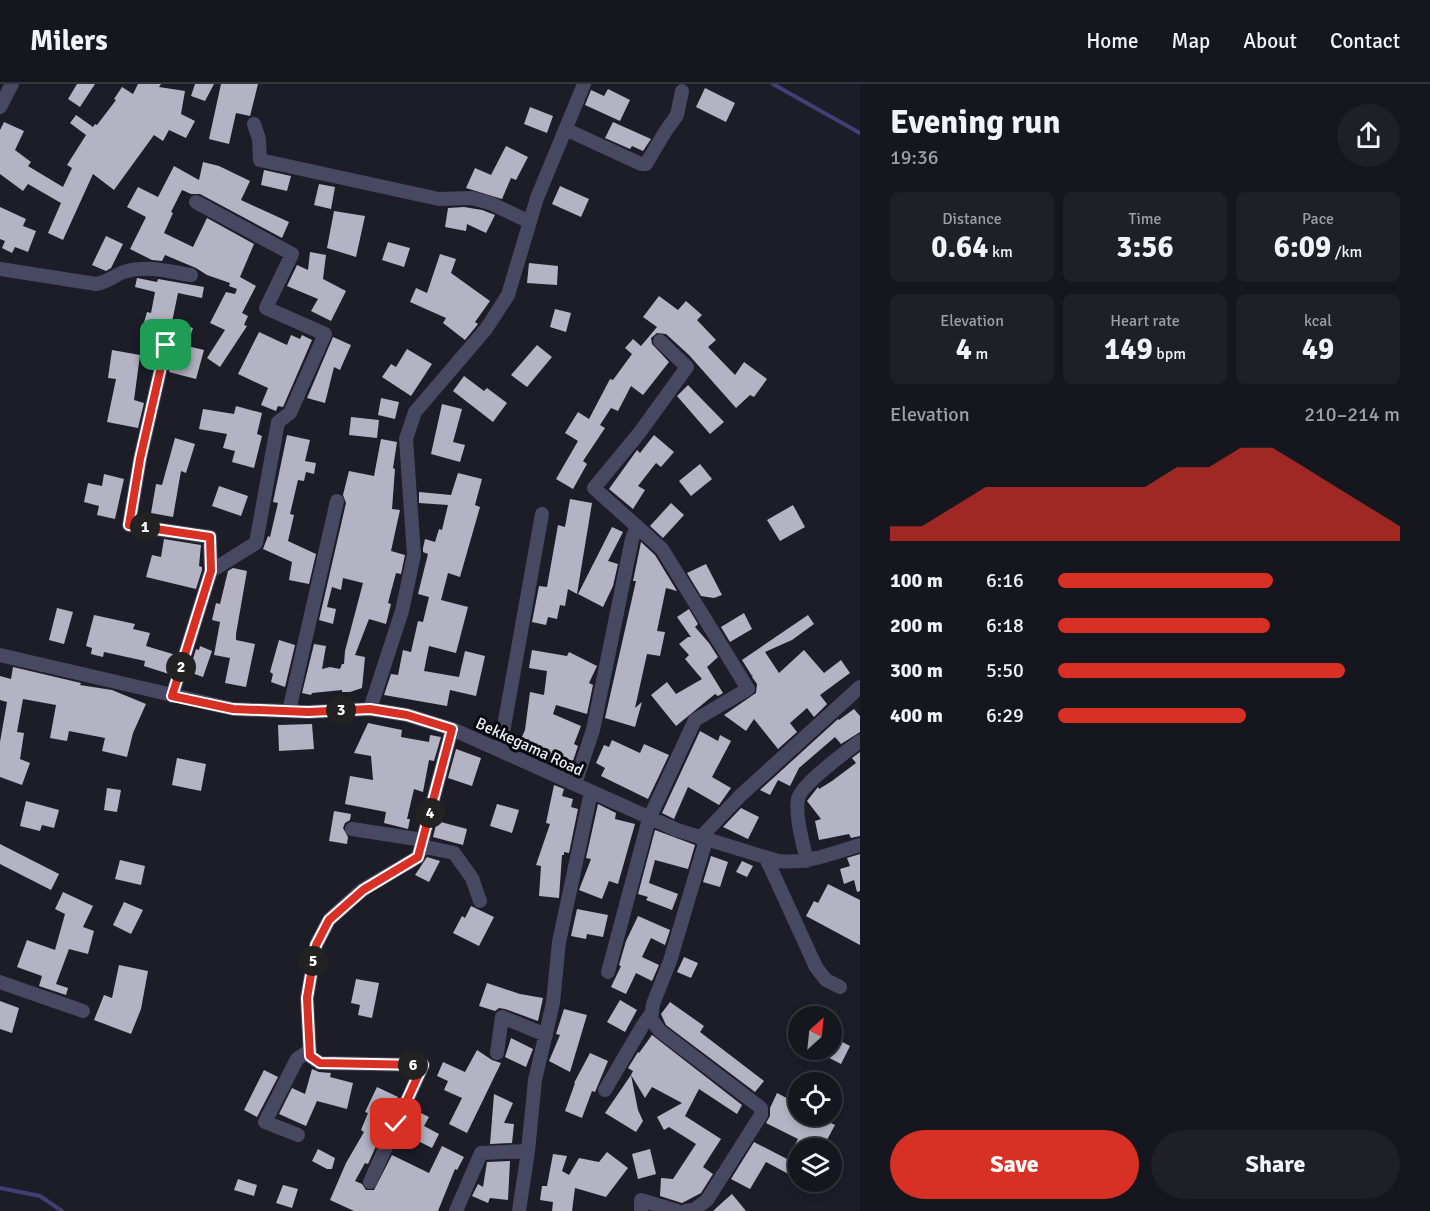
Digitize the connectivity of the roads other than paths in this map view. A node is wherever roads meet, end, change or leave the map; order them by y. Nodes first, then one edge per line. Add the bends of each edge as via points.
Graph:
1 (12, 84) edge
2 (584, 84) edge
3 (682, 91) dead end
4 (0, 107) edge
5 (254, 124) dead end
6 (565, 129) junction
7 (196, 202) dead end
8 (530, 222) junction
9 (1, 270) edge
10 (190, 275) dead end
11 (660, 342) dead end
12 (166, 345) dead end
13 (337, 501) dead end
14 (542, 514) dead end
15 (637, 526) junction
16 (211, 571) junction
17 (0, 655) edge
18 (858, 694) edge
19 (172, 696) junction
20 (370, 709) junction
21 (289, 711) junction
22 (452, 729) junction
23 (860, 741) edge
24 (500, 749) junction
25 (575, 784) junction
26 (591, 792) junction
27 (649, 819) junction
28 (352, 829) dead end
29 (703, 839) junction
30 (422, 843) junction
31 (860, 846) edge
32 (766, 858) junction
33 (807, 861) junction
34 (480, 901) dead end
35 (608, 972) dead end
36 (0, 982) edge
37 (840, 987) dead end
38 (83, 1011) dead end
39 (651, 1014) junction
40 (546, 1035) junction
41 (310, 1050) junction
42 (497, 1053) dead end
43 (605, 1090) dead end
44 (298, 1135) dead end
45 (528, 1151) junction
46 (370, 1182) dead end
47 (456, 1211) edge
48 (519, 1211) edge
49 (641, 1211) edge
50 (677, 1211) edge
51 (685, 1211) edge

1 - 4 street
2 - 6 street
3 - 6 street via 677,116 646,164
5 - 8 street via 260,160 439,199 472,198
6 - 8 street
7 - 16 street via 292,254 266,308 325,334 290,413 278,422 256,543
8 - 20 street via 508,295 486,328 415,412 406,440 414,555 402,611
9 - 10 street via 96,284 127,271 160,269
11 - 15 street via 687,367 594,488
12 - 16 street via 129,525 210,537
13 - 21 street
14 - 24 street
15 - 25 street via 592,730
15 - 27 street via 662,549 748,688 695,720
16 - 19 street
17 - 19 street, Bekkegama Road
18 - 29 street via 741,795
19 - 21 street, Bekkegama Road via 233,709
20 - 21 street, Bekkegama Road
20 - 22 street, Bekkegama Road
22 - 24 street, Bekkegama Road
22 - 30 street
23 - 33 street via 798,797
24 - 25 street, Bekkegama Road
25 - 26 street, Bekkegama Road
26 - 27 street, Bekkegama Road
26 - 40 street via 559,942
27 - 29 street, Bekkegama Road
27 - 35 street
28 - 30 street
29 - 32 street, Bekkegama Road
29 - 39 street via 670,961
30 - 34 street via 454,853 472,878
30 - 41 street via 418,857 363,890 329,920 316,945 307,998
31 - 33 street, Bekkegama Road
32 - 33 street, Bekkegama Road
32 - 37 street via 816,967 826,980
36 - 38 street
39 - 43 street
39 - 51 street via 660,1031 761,1107 760,1115 707,1200
40 - 42 street via 502,1017
40 - 45 street via 535,1080
41 - 44 street via 297,1059 265,1122
41 - 46 street via 310,1056 320,1063 423,1065
45 - 47 street via 481,1153
45 - 48 street
49 - 50 street via 641,1200

